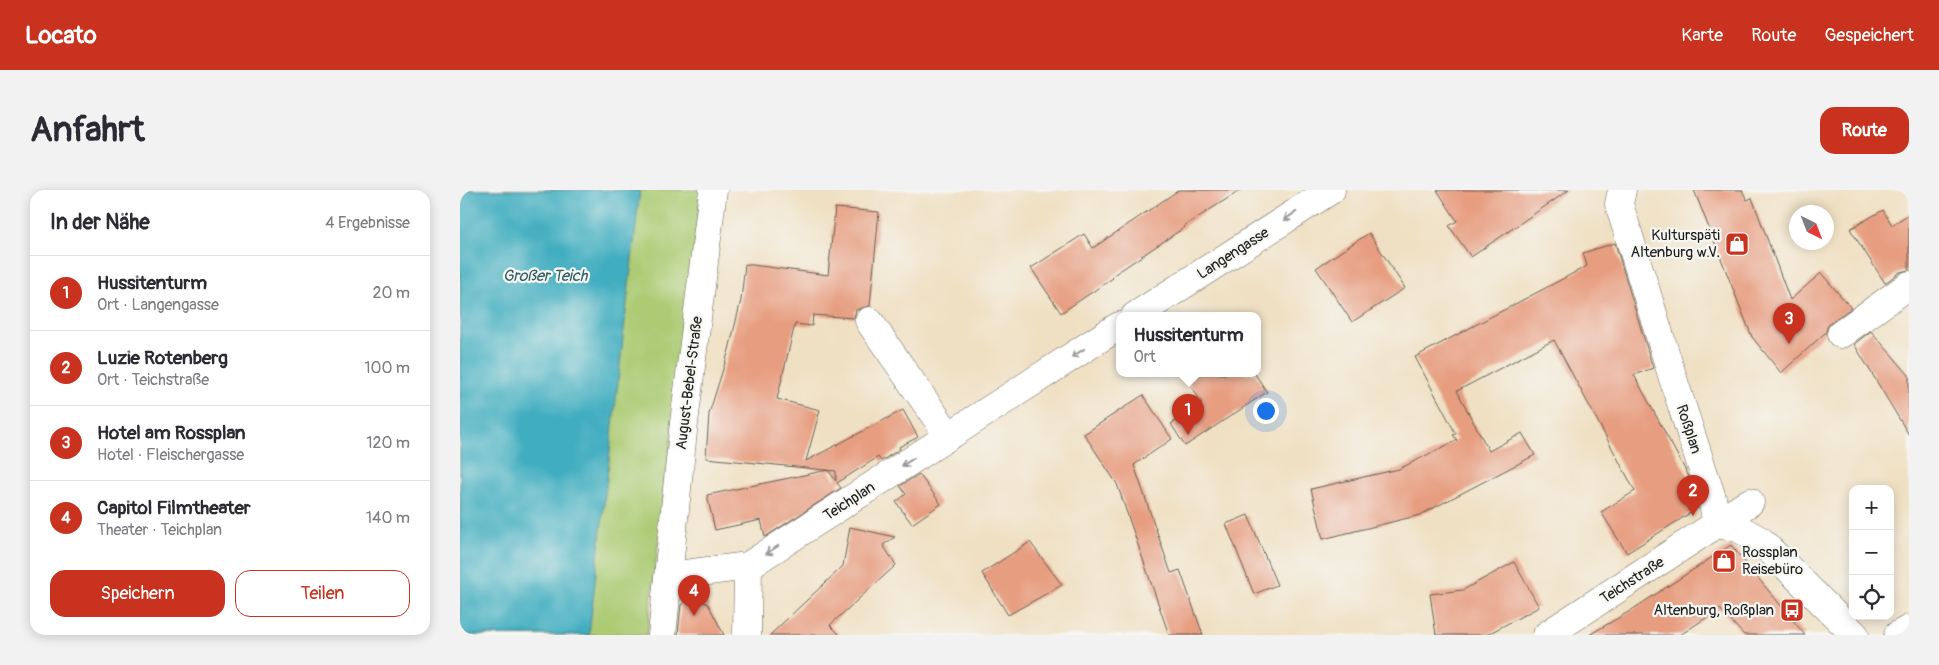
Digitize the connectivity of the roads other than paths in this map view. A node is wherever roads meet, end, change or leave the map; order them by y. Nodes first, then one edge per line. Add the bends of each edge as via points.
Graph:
1 (713, 190) edge
2 (1331, 190) edge
3 (1622, 190) edge
4 (1909, 286) edge
5 (1141, 312) edge
6 (869, 321) dead end
7 (1116, 328) edge
8 (1841, 334) dead end
9 (949, 436) junction
10 (1750, 502) dead end
11 (1718, 524) junction
12 (748, 566) junction
13 (669, 576) junction
14 (1909, 629) edge
15 (662, 635) edge
16 (747, 635) edge
17 (1548, 635) edge
18 (1855, 635) edge
19 (1898, 635) edge

1 - 13 street, August-Bebel-Straße
2 -> 5 street, Langengasse
3 - 11 street, Roßplan via 1619,204
4 - 8 street
6 - 9 street
7 -> 9 street
9 -> 12 street, Teichplan
10 - 11 street, Teichstraße
11 - 17 street, Teichstraße
11 - 18 street via 1738,528 1761,541
12 - 13 street, Teichplan
12 - 16 street
13 - 15 street
14 - 19 street

